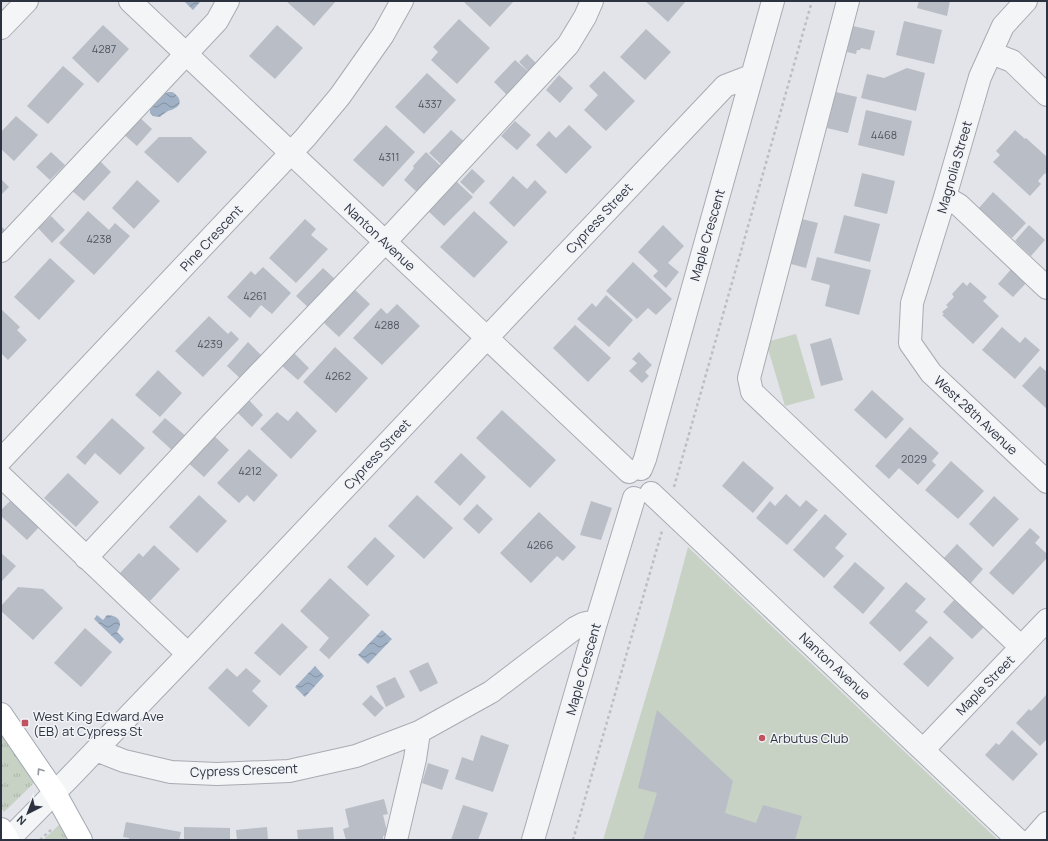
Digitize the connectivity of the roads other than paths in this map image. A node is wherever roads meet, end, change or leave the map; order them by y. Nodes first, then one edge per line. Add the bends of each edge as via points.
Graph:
1 (27, 1) edge
2 (130, 1) edge
3 (228, 1) edge
4 (402, 1) edge
5 (592, 1) edge
6 (773, 1) edge
7 (848, 1) edge
8 (1026, 1) edge
9 (1, 28) edge
10 (991, 53) junction
11 (186, 54) junction
12 (751, 76) junction
13 (1047, 95) edge
14 (291, 153) junction
15 (945, 197) junction
16 (385, 242) junction
17 (1, 251) edge
18 (1047, 288) edge
19 (486, 338) junction
20 (910, 343) joint
21 (1, 460) edge
22 (635, 470) junction
23 (1, 476) edge
24 (1047, 482) edge
25 (642, 495) junction
26 (86, 558) junction
27 (1047, 620) edge
28 (596, 623) junction
29 (1021, 647) junction
30 (188, 654) junction
31 (1, 714) edge
32 (419, 732) junction
33 (96, 750) junction
34 (923, 750) junction
35 (55, 793) junction
36 (1047, 823) edge
37 (1, 829) edge
38 (8, 840) edge
39 (81, 840) edge
40 (396, 840) edge
41 (533, 840) edge
42 (1018, 840) edge
43 (1032, 840) edge

1 - 9 street
2 - 11 street, Nanton Avenue
3 - 11 street via 217,21
4 - 14 street, Pine Crescent via 340,96
5 - 16 street via 568,44
6 - 12 street, Maple Crescent
7 - 29 street via 749,378 752,392
8 - 10 street, Magnolia Street via 1003,26
10 - 13 street via 1012,61
10 - 15 street, Magnolia Street via 980,77
11 - 14 street, Nanton Avenue
11 - 17 street
12 - 19 street, Cypress Street via 725,86
12 - 22 street, Maple Crescent via 645,459
14 - 16 street, Nanton Avenue
14 - 21 street, Pine Crescent
15 - 18 street via 959,205
15 - 20 street, Magnolia Street via 912,303
16 - 19 street, Nanton Avenue
16 - 26 street
19 - 22 street, Nanton Avenue
19 - 30 street, Cypress Street
20 - 24 street, West 28th Avenue via 931,373
22 - 25 street, Maple Crescent via 646,470 653,478 653,488
23 - 26 street
25 - 28 street, Maple Crescent
25 - 34 street, Nanton Avenue
26 - 30 street
27 - 29 street, Maple Street
28 - 32 street, Cypress Crescent via 584,623 575,628 491,692
28 - 41 street, Maple Crescent
29 - 34 street, Maple Street
30 - 33 street, Cypress Street
35 -> 31 main road
32 - 33 street, Cypress Crescent via 356,756 290,771 217,774 171,772 124,761
32 - 40 street via 416,759
33 - 35 street, Cypress Street
34 - 42 street, Nanton Avenue
35 - 38 street, Cypress Street
35 - 39 main road
36 - 43 street
37 - 38 main road

